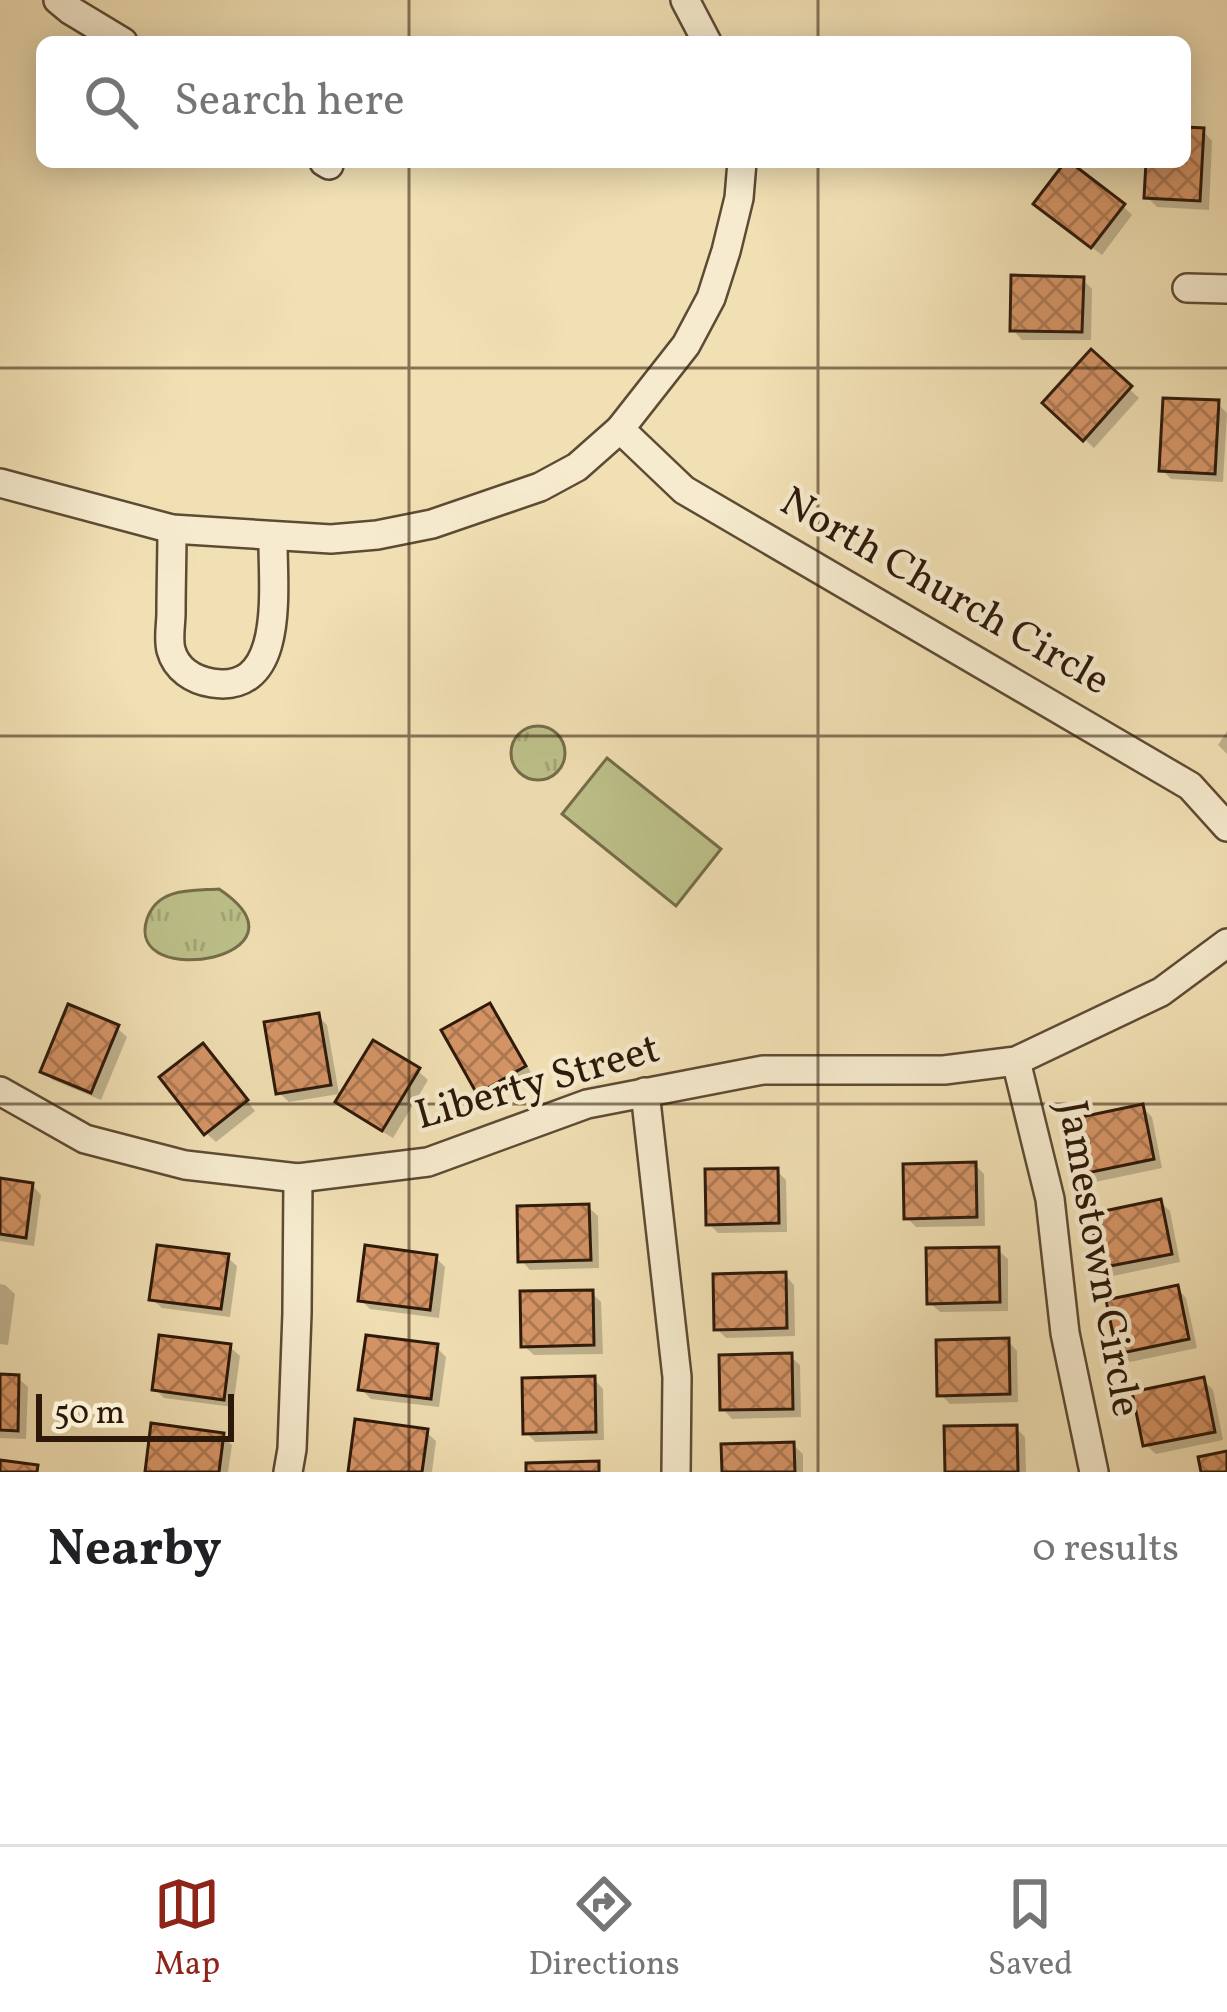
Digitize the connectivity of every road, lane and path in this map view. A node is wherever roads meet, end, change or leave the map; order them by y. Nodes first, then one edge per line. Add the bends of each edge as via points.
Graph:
1 (58, 0) edge
2 (685, 0) edge
3 (113, 36) edge
4 (704, 36) edge
5 (741, 168) edge
6 (1187, 288) dead end
7 (1227, 289) edge
8 (620, 429) junction
9 (0, 483) edge
10 (172, 529) junction
11 (274, 536) junction
12 (1227, 827) edge
13 (1227, 943) edge
14 (1016, 1061) junction
15 (0, 1091) edge
16 (645, 1092) junction
17 (298, 1178) junction
18 (289, 1472) edge
19 (676, 1472) edge
20 (1094, 1472) edge

1 - 3 street
2 - 4 street
5 - 8 street via 711,298 686,345
6 - 7 street
8 - 11 street via 577,467 482,509 377,535
8 - 12 street, North Church Circle via 684,490 1190,786
9 - 10 street
10 - 11 street
10 - 11 street via 170,649 198,680 230,685 266,654
13 - 14 street, Liberty Street via 1160,992
14 - 16 street, Liberty Street via 944,1070 764,1070
14 - 20 street, Jamestown Circle via 1050,1199 1065,1333
15 - 17 street, Liberty Street via 85,1139 185,1165
16 - 17 street, Liberty Street via 587,1104 428,1162
16 - 19 street via 677,1377
17 - 18 street

